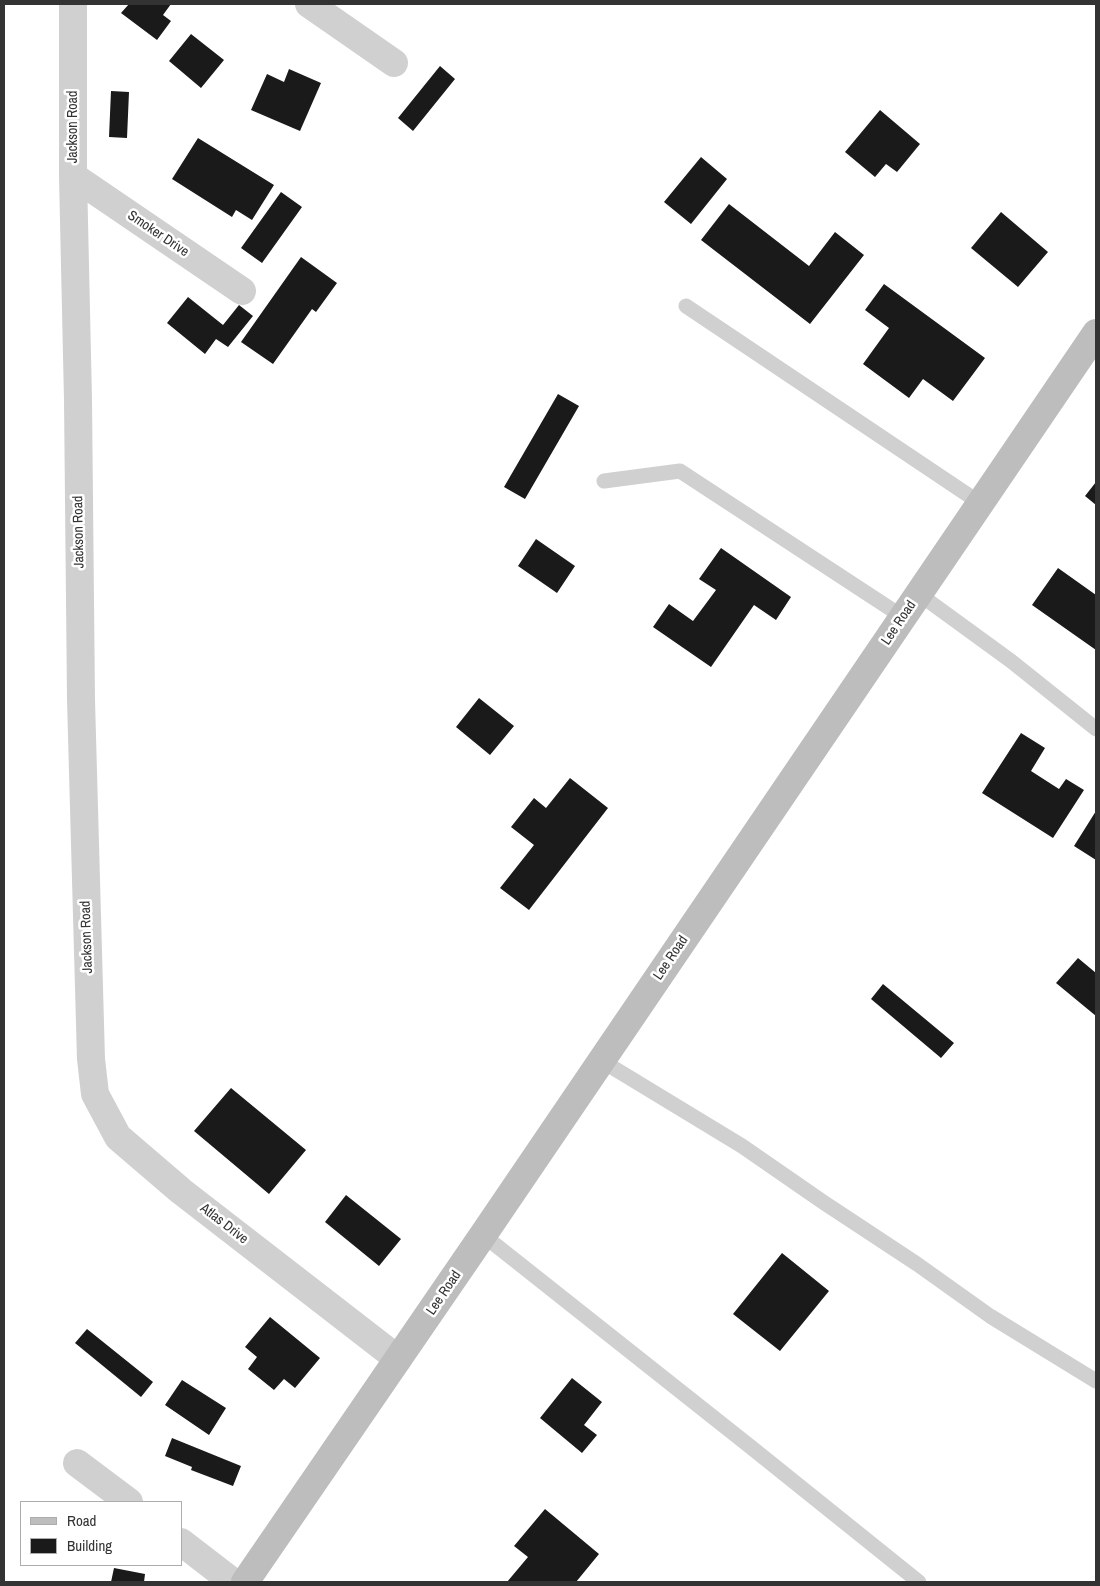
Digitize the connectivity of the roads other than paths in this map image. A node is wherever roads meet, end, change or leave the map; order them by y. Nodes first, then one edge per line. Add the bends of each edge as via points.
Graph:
1 (73, 4) edge
2 (308, 4) edge
3 (394, 63) dead end
4 (73, 176) junction
5 (242, 291) dead end
6 (686, 306) dead end
7 (1096, 332) edge
8 (604, 481) dead end
9 (980, 503) junction
10 (919, 594) junction
11 (903, 617) junction
12 (1096, 730) edge
13 (91, 1059) joint
14 (602, 1060) junction
15 (483, 1235) junction
16 (398, 1359) junction
17 (1096, 1381) edge
18 (78, 1463) dead end
19 (127, 1501) edge
20 (182, 1543) edge
21 (234, 1582) edge
22 (245, 1582) edge
23 (918, 1582) edge

1 - 4 street, Jackson Road
2 - 3 street
4 - 5 street, Smoker Drive
4 - 13 street, Jackson Road via 81,700
6 - 9 lane
7 - 9 street, Lee Road
8 - 11 lane via 680,471
9 - 10 street, Lee Road
10 - 11 street, Lee Road
10 - 12 lane via 1011,661
11 - 14 street, Lee Road
13 - 16 street, Atlas Drive via 95,1094 118,1138
14 - 15 street, Lee Road
14 - 17 lane via 742,1146 990,1316
15 - 16 street, Lee Road
15 - 23 lane
16 - 22 street, Lee Road
18 - 19 street
20 - 21 street

